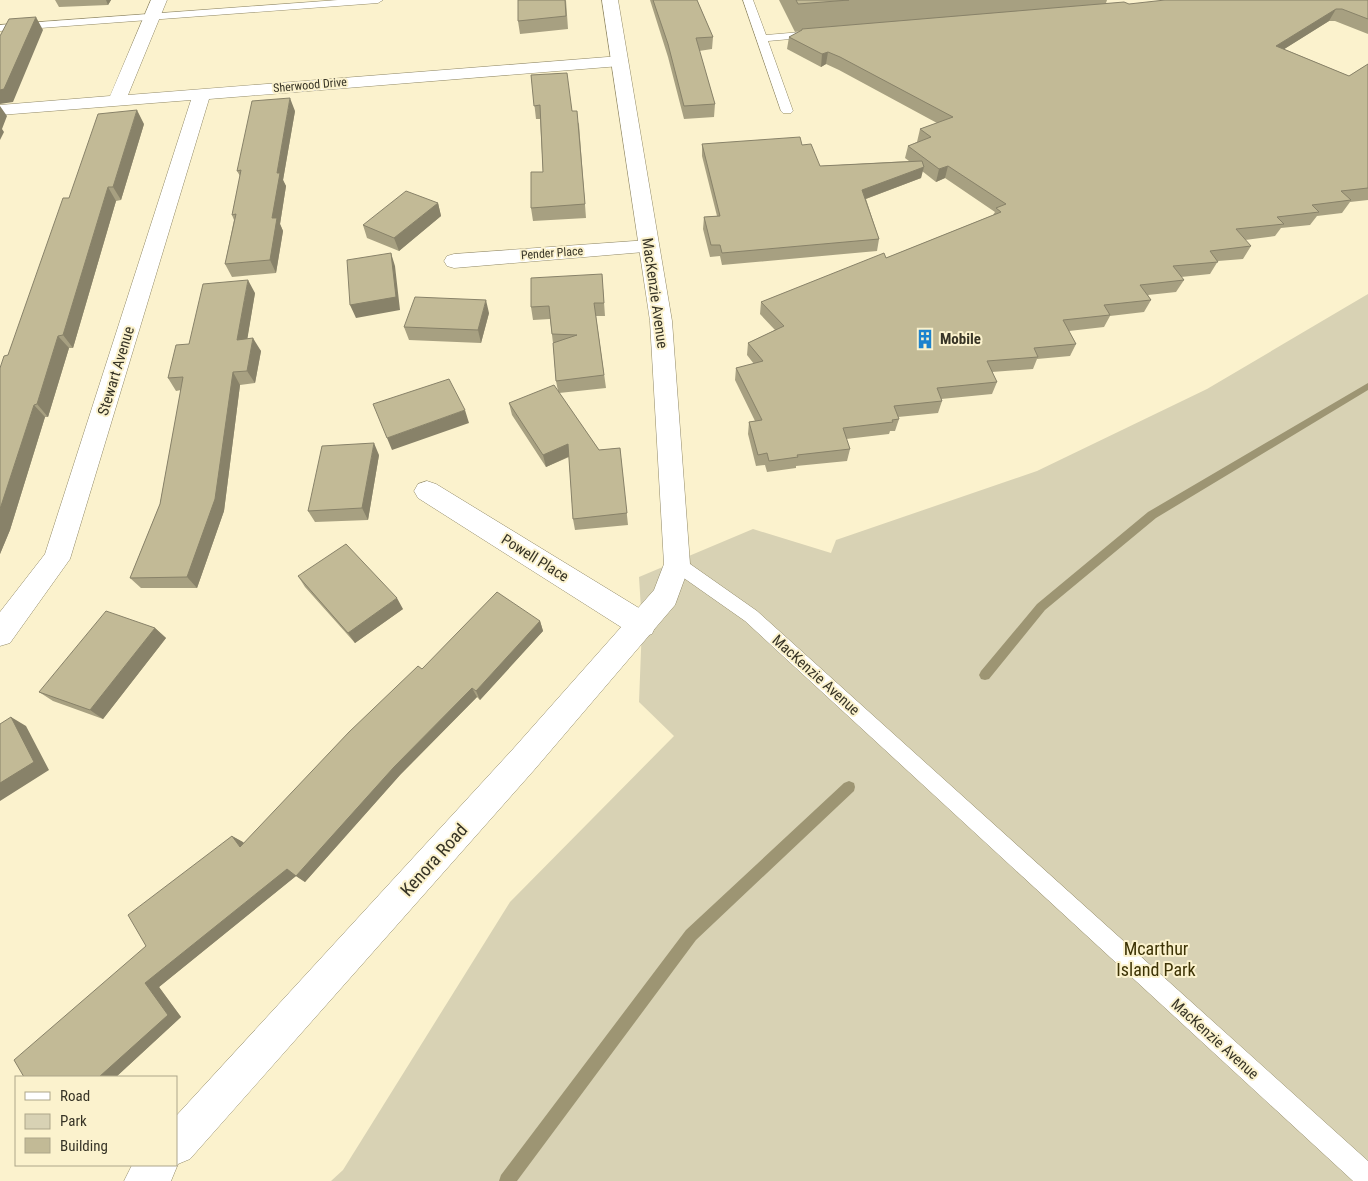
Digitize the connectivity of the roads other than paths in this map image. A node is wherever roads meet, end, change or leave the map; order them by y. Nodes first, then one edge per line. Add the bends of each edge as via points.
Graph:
1 (159, 0) edge
2 (378, 0) edge
3 (610, 0) edge
4 (748, 0) edge
5 (152, 16) junction
6 (0, 28) edge
7 (820, 34) edge
8 (761, 39) junction
9 (620, 60) junction
10 (202, 94) junction
11 (116, 101) junction
12 (0, 110) edge
13 (787, 112) dead end
14 (649, 246) junction
15 (454, 261) dead end
16 (427, 491) dead end
17 (677, 564) junction
18 (642, 625) junction
19 (0, 634) edge
20 (178, 1144) edge
21 (158, 1166) edge
22 (1368, 1178) edge
23 (144, 1181) edge

1 - 5 street
2 - 5 lane
3 - 9 street, MacKenzie Avenue
4 - 8 lane
5 - 6 lane
5 - 11 street
7 - 8 lane
8 - 13 lane
9 - 10 street, Sherwood Drive
9 - 14 street, MacKenzie Avenue
10 - 11 street, Sherwood Drive
10 - 19 street, Stewart Avenue via 57,559
11 - 12 street, Sherwood Drive
14 - 15 street, Pender Place
14 - 17 street, MacKenzie Avenue via 661,321
16 - 18 street, Powell Place
17 - 18 street, Kenora Road via 665,597
17 - 22 lane, MacKenzie Avenue via 751,616
18 - 20 street, Kenora Road
21 - 23 street

